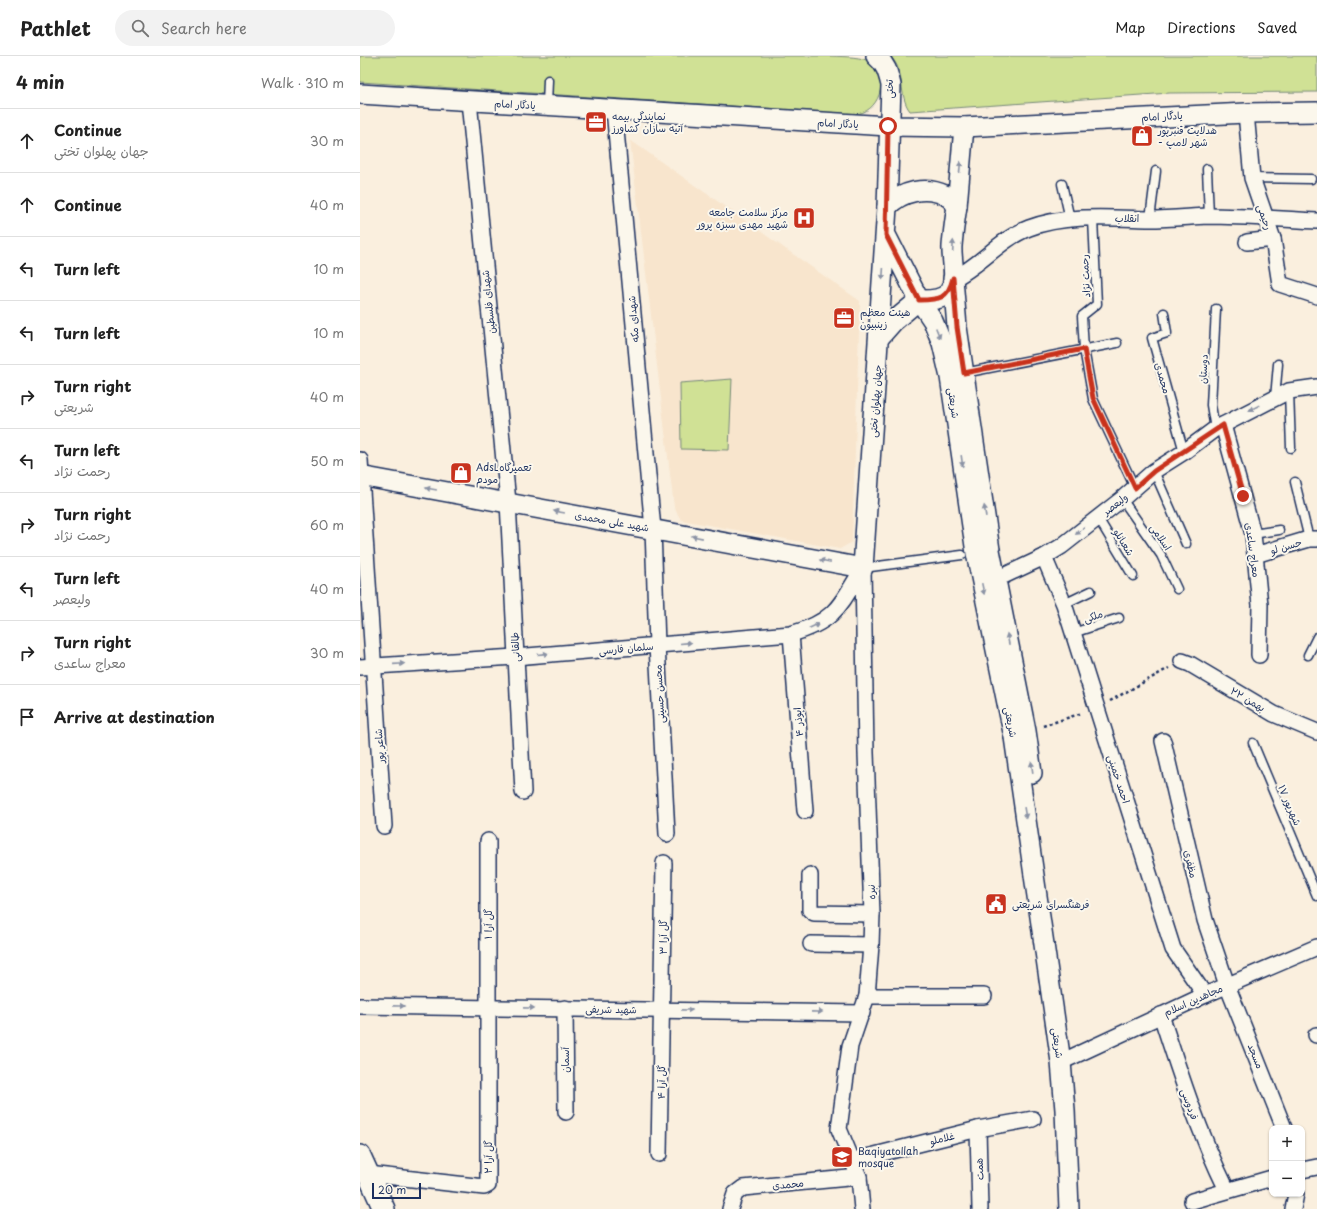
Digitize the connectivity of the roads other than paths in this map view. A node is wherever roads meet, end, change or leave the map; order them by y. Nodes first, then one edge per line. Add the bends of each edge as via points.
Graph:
1 (876, 56) edge
2 (548, 80) dead end
3 (360, 94) edge
4 (469, 101) junction
5 (547, 105) junction
6 (614, 109) junction
7 (1317, 112) edge
8 (1246, 113) junction
9 (888, 126) junction
10 (964, 127) junction
11 (1207, 169) dead end
12 (1156, 170) dead end
13 (1252, 178) junction
14 (1311, 179) dead end
15 (1062, 184) dead end
16 (957, 206) junction
17 (887, 207) junction
18 (1209, 216) junction
19 (1265, 218) junction
20 (1093, 219) junction
21 (1150, 219) junction
22 (1070, 220) junction
23 (1317, 221) edge
24 (886, 235) junction
25 (1273, 239) junction
26 (1246, 242) dead end
27 (953, 278) junction
28 (1317, 296) edge
29 (919, 300) junction
30 (1216, 309) dead end
31 (1164, 313) dead end
32 (879, 338) junction
33 (1117, 343) dead end
34 (1084, 349) junction
35 (1278, 364) dead end
36 (964, 373) junction
37 (1317, 387) edge
38 (1289, 391) junction
39 (1275, 398) junction
40 (1219, 427) junction
41 (1291, 448) dead end
42 (1184, 452) junction
43 (361, 471) edge
44 (1154, 471) junction
45 (1295, 482) dead end
46 (1135, 488) junction
47 (1122, 499) junction
48 (508, 502) junction
49 (1098, 518) junction
50 (653, 529) junction
51 (1279, 530) dead end
52 (1253, 534) junction
53 (1313, 539) edge
54 (1186, 544) dead end
55 (962, 555) dead end
56 (1254, 556) junction
57 (1044, 557) junction
58 (863, 568) junction
59 (1133, 576) dead end
60 (997, 579) junction
61 (1178, 589) dead end
62 (1091, 591) dead end
63 (1064, 604) junction
64 (1119, 618) dead end
65 (1073, 633) junction
66 (790, 634) junction
67 (1317, 637) edge
68 (656, 645) junction
69 (1259, 655) dead end
70 (1308, 655) dead end
71 (515, 657) junction
72 (1182, 661) dead end
73 (367, 667) edge
74 (1317, 732) edge
75 (1163, 741) dead end
76 (1253, 743) dead end
77 (523, 792) dead end
78 (805, 811) dead end
79 (384, 826) dead end
80 (667, 834) dead end
81 (488, 841) dead end
82 (664, 863) dead end
83 (810, 874) dead end
84 (1317, 896) edge
85 (872, 914) junction
86 (811, 944) dead end
87 (871, 945) junction
88 (1317, 947) edge
89 (1227, 985) junction
90 (1205, 995) junction
91 (867, 996) junction
92 (984, 996) dead end
93 (360, 1006) edge
94 (488, 1007) junction
95 (565, 1008) junction
96 (662, 1010) junction
97 (862, 1013) junction
98 (1161, 1015) junction
99 (1066, 1060) junction
100 (566, 1112) dead end
101 (1033, 1119) dead end
102 (1283, 1125) edge
103 (978, 1129) junction
104 (659, 1154) dead end
105 (851, 1161) junction
106 (364, 1165) edge
107 (1317, 1167) edge
108 (1305, 1169) edge
109 (859, 1177) junction
110 (1269, 1179) edge
111 (1227, 1190) junction
112 (1295, 1197) edge
113 (1192, 1201) dead end
114 (384, 1209) edge
115 (730, 1209) edge
116 (862, 1209) edge
117 (980, 1209) edge
118 (1069, 1209) edge
119 (1080, 1209) edge
120 (1293, 1209) edge

1 - 9 street, تختی via 883,61 891,85
2 - 5 lane
3 - 4 street, یادگار امام
4 - 5 street, یادگار امام
4 - 48 street, شهدای فلسطین
5 - 6 street, یادگار امام
6 - 9 street, یادگار امام
6 - 50 street, شهدای مکه
7 - 8 street, یادگار امام
8 - 10 street, یادگار امام
8 - 13 street, رحیمی
9 - 10 street, یادگار امام
9 - 17 street
16 -> 10 street, شریعتی
11 - 18 lane
12 - 21 lane
13 - 14 lane
13 - 19 street, رحیمی
15 - 22 lane
16 - 17 street via 947,195 932,191 902,195
27 -> 16 street, شریعتی via 952,246
17 - 24 street, جهان پهلوان تختی
18 - 19 street, انقلاب
18 - 21 street, انقلاب
19 - 23 street, انقلاب
19 - 25 street, رحیمی
20 - 21 street, انقلاب
20 - 22 street, انقلاب
20 - 34 lane, رحمت نژاد via 1097,304 1082,316
22 - 27 street, انقلاب via 1052,221 1028,228 1006,240 966,272
24 - 29 street, شریعتی
24 -> 32 street, جهان پهلوان تختی
25 - 26 street
25 - 28 street, رحیمی via 1280,284
27 - 29 street via 948,293 944,296
27 - 36 street, شریعتی
29 - 32 street
29 -> 99 street, شریعتی via 933,321 942,343 950,377 976,553 1014,737
30 - 40 lane, دوستان via 1211,405
31 - 42 lane, محمدی via 1167,333 1152,338
32 - 58 street, جهان پهلوان تختی
33 - 34 lane
34 - 36 lane
34 - 46 lane, رحمت نژاد via 1093,398
35 - 39 lane
60 -> 36 street, شریعتی via 990,550
37 - 38 street, ولیعصر
38 - 39 street, ولیعصر
38 - 41 lane
39 -> 40 street, ولیعصر
40 - 42 street, ولیعصر
40 - 52 street, معراج ساعدی
42 - 44 street, ولیعصر
48 -> 43 street, شهید علی محمدی
43 - 73 street, شاعر پور
44 - 46 street, ولیعصر
44 - 54 lane
45 - 53 lane
46 - 47 street, ولیعصر
47 - 49 street, ولیعصر
47 - 61 lane, اسلامی via 1162,556
50 -> 48 street, شهید علی محمدی
48 - 71 street, طالقانی
49 -> 57 street, ولیعصر
49 - 59 lane, شعبانلو
58 -> 50 street, شهید علی محمدی
50 - 68 street, محسن حسینی
51 - 52 lane
52 - 56 street, معراج ساعدی
53 - 56 street, حسن لو
55 - 58 lane
56 - 69 street, معراج ساعدی via 1260,605
57 - 60 street, ولیعصر
57 - 63 street, احمد خمینی
66 -> 58 street, سلمان فارسی via 812,628 825,620 842,602
58 - 85 street, نبره
99 -> 60 street, شریعتی via 1026,731
62 - 63 lane
63 - 65 street, احمد خمینی
64 - 65 lane, ملکی
65 - 90 street, احمد خمینی via 1173,949
68 -> 66 street, سلمان فارسی
66 - 78 street, ابوذر ۴
67 - 70 lane
71 -> 68 street, سلمان فارسی
68 - 80 street, محسن حسینی
73 -> 71 street, سلمان فارسی
71 - 77 street, طالقانی
72 - 74 street, ۲۲ بهمن via 1274,714
73 - 79 street, شاعر پور
75 - 89 street, مظفری via 1205,920
76 - 84 lane, ۱۷ شهریور
81 - 94 street, گل آرا ۱
82 - 96 street, گل آرا ۳
83 - 85 street via 810,910
85 - 87 street, نبره
86 - 87 street
87 - 91 street, نبره
88 - 89 street, مجاهدین اسلام
89 - 90 street, مجاهدین اسلام
89 - 102 street, مسجد
90 - 98 street, مجاهدین اسلام
91 - 92 street
91 - 97 street, نبره
93 -> 94 street, شهید شریفی
94 -> 95 street, شهید شریفی
94 - 106 street, گل آرا ۲ via 488,1185 484,1187
95 - 96 street, شهید شریفی
95 - 100 street, آسمان
96 -> 97 street, شهید شریفی
96 - 104 street, گل آرا ۴
97 - 105 street, نبره via 850,1046 839,1129
98 - 99 street, مجاهدین اسلام
98 - 111 street, فردوسی via 1188,1098
99 - 118 street, شریعتی
99 - 119 street, شریعتی via 1076,1107
101 - 103 street, غلاملو
103 - 105 street, غلاملو
103 - 117 street, همت
105 - 109 street, نبره
106 - 114 main road
107 - 108 street
109 - 115 street, محمدی via 743,1188 735,1194
109 - 116 street, نبره
110 - 111 street
111 - 113 street
112 - 120 street

